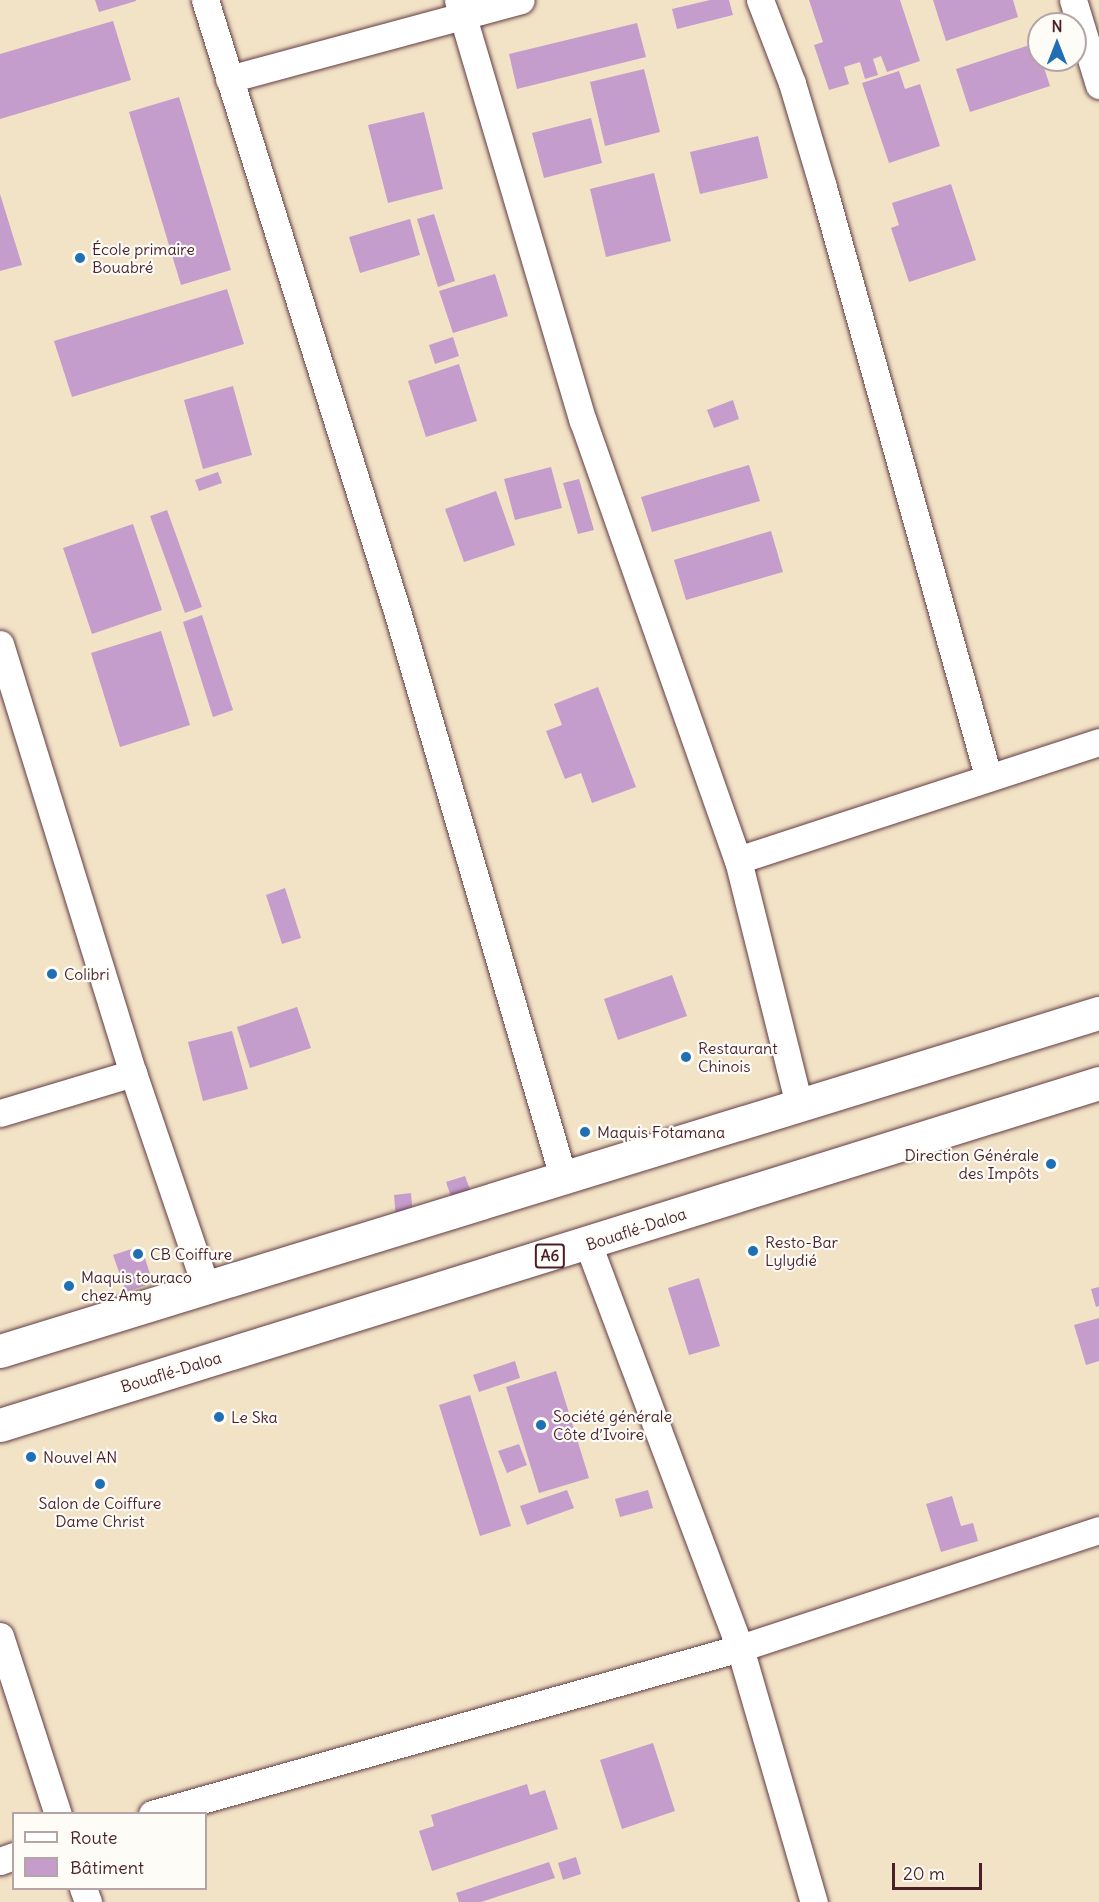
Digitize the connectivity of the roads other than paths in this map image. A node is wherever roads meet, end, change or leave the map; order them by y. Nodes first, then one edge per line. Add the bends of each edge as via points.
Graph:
1 (205, 0) edge
2 (521, 0) edge
3 (760, 0) edge
4 (1073, 0) edge
5 (460, 8) edge
6 (229, 79) junction
7 (1099, 85) edge
8 (0, 644) edge
9 (1099, 742) edge
10 (988, 776) junction
11 (738, 860) junction
12 (1099, 1013) edge
13 (133, 1073) junction
14 (1099, 1083) edge
15 (799, 1105) junction
16 (0, 1113) edge
17 (562, 1177) junction
18 (588, 1244) junction
19 (207, 1290) junction
20 (0, 1350) edge
21 (0, 1425) edge
22 (1099, 1530) edge
23 (0, 1636) edge
24 (740, 1648) junction
25 (57, 1812) edge
26 (159, 1812) edge
27 (814, 1902) edge

1 - 6 street
2 - 5 street
3 - 10 street via 792,83 820,176
4 - 7 street
5 - 6 street
5 - 11 street via 583,421
6 - 17 street via 397,611
8 - 13 street
9 - 10 street
10 - 11 street
11 - 15 street
12 - 15 highway
13 - 16 street
13 - 19 street
14 - 18 highway, Bouaflé-Daloa / A6
15 - 17 highway
17 - 19 highway
18 - 21 highway, Bouaflé-Daloa / A6
18 - 24 street
19 - 20 highway
22 - 24 street
23 - 25 street
24 - 26 street
24 - 27 street

